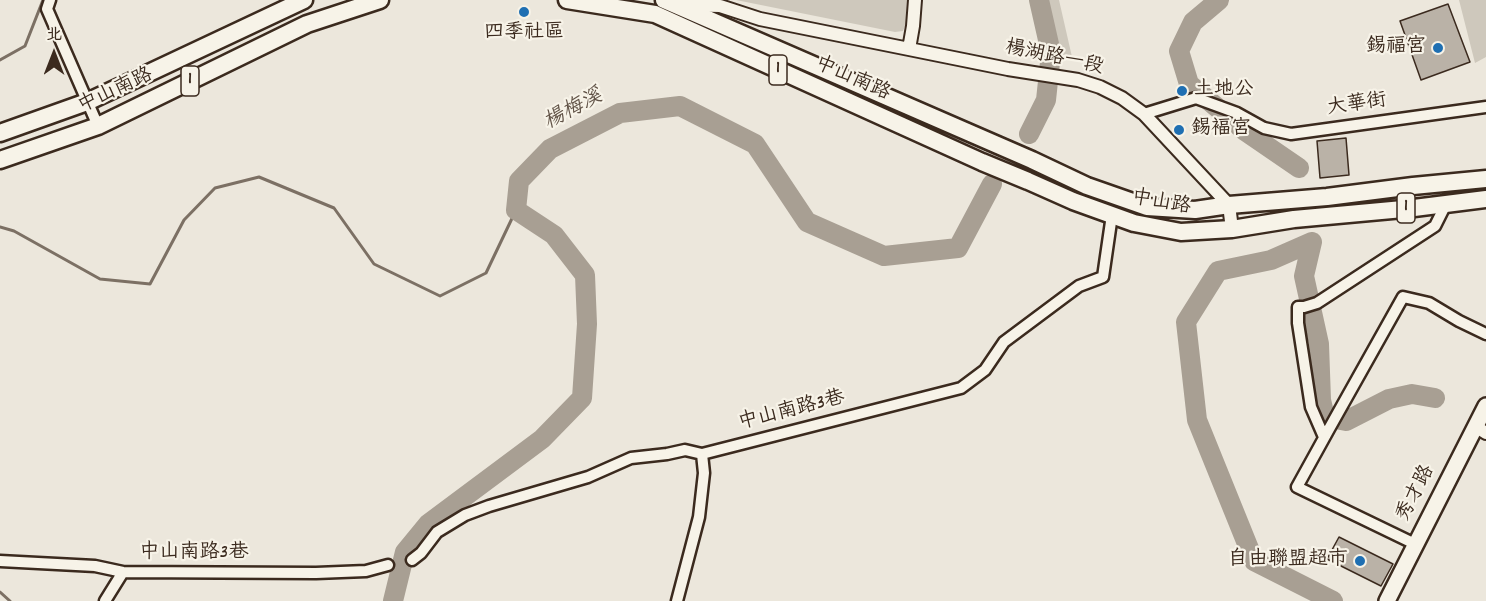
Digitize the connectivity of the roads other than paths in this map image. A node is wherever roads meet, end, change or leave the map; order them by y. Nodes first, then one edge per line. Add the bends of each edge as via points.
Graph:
1 (303, 0) edge
2 (380, 0) edge
3 (567, 0) edge
4 (915, 0) edge
5 (46, 3) edge
6 (665, 6) edge
7 (909, 49) junction
8 (87, 102) junction
9 (1486, 107) edge
10 (1144, 114) junction
11 (98, 126) junction
12 (0, 133) edge
13 (0, 160) edge
14 (1032, 160) joint
15 (1486, 179) edge
16 (1028, 181) joint
17 (1486, 199) edge
18 (1446, 204) junction
19 (1229, 205) junction
20 (1112, 215) junction
21 (1232, 229) junction
22 (1486, 334) edge
23 (1486, 405) edge
24 (1480, 430) edge
25 (1326, 433) junction
26 (702, 454) junction
27 (1415, 544) junction
28 (412, 560) dead end
29 (0, 561) edge
30 (388, 566) dead end
31 (123, 572) junction
32 (105, 601) edge
33 (677, 601) edge
34 (1387, 601) edge

1 - 8 main road, 中山南路 / 1
2 - 11 main road, 中山南路 / 1 via 307,24
3 - 6 main road, 中山南路 / 1
4 - 7 street
5 - 8 street
6 - 7 street, 楊湖路一段 via 720,6 760,19
6 - 14 main road, 中山南路 / 1
6 - 16 main road, 中山南路 / 1
7 - 10 street, 楊湖路一段 via 1077,80 1122,98
8 - 11 street
8 - 12 main road, 中山南路 / 1
9 - 10 street, 大華街 via 1291,134 1264,128 1196,98
10 - 19 street, 楊湖路一段
11 - 13 main road, 中山南路 / 1
14 - 19 main road, 中山路 / 1 via 1087,186 1146,207 1194,210
15 - 19 main road, 中山路 / 1
16 - 20 main road, 中山路 / 1
17 - 18 main road, 1
18 - 21 main road, 中山路 / 1
18 - 25 street via 1434,226 1317,303 1298,307 1311,407
19 - 21 street
20 - 21 main road, 中山路 / 1 via 1181,232
20 - 26 street, 中山南路3巷 via 1103,277 1079,286 1004,342 985,370 960,387
22 - 25 street via 1429,303 1403,297
23 - 24 main road, 秀才路
24 - 27 main road, 秀才路
25 - 27 street via 1297,487
26 - 28 street, 中山南路3巷 via 685,450 631,458 588,477 489,506 437,532
26 - 33 street via 699,517
27 - 34 main road, 秀才路
29 - 31 street, 中山南路3巷 via 95,566
30 - 31 street, 中山南路3巷 via 316,573
31 - 32 street

